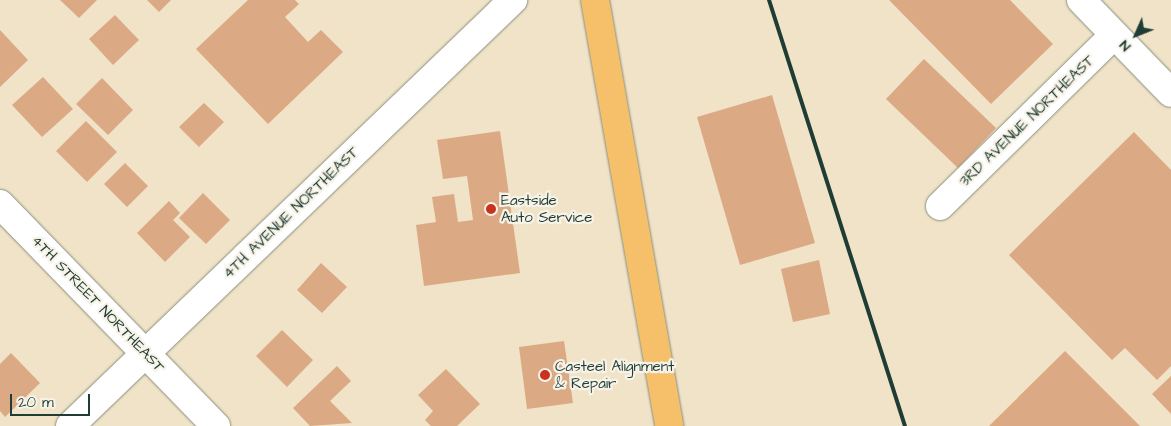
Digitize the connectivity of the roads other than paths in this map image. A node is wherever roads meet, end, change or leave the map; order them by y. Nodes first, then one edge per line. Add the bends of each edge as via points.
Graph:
1 (513, 0) edge
2 (595, 0) edge
3 (1081, 0) edge
4 (1114, 35) junction
5 (1171, 93) edge
6 (0, 204) edge
7 (940, 206) dead end
8 (145, 352) junction
9 (70, 426) edge
10 (216, 426) edge
11 (669, 426) edge

1 - 8 street, 4TH AVENUE NORTHEAST
2 - 11 main road
3 - 4 street
4 - 5 street
4 - 7 street, 3RD AVENUE NORTHEAST
6 - 8 street, 4TH STREET NORTHEAST
8 - 9 street, 4TH AVENUE NORTHEAST
8 - 10 street, 4TH STREET NORTHEAST

